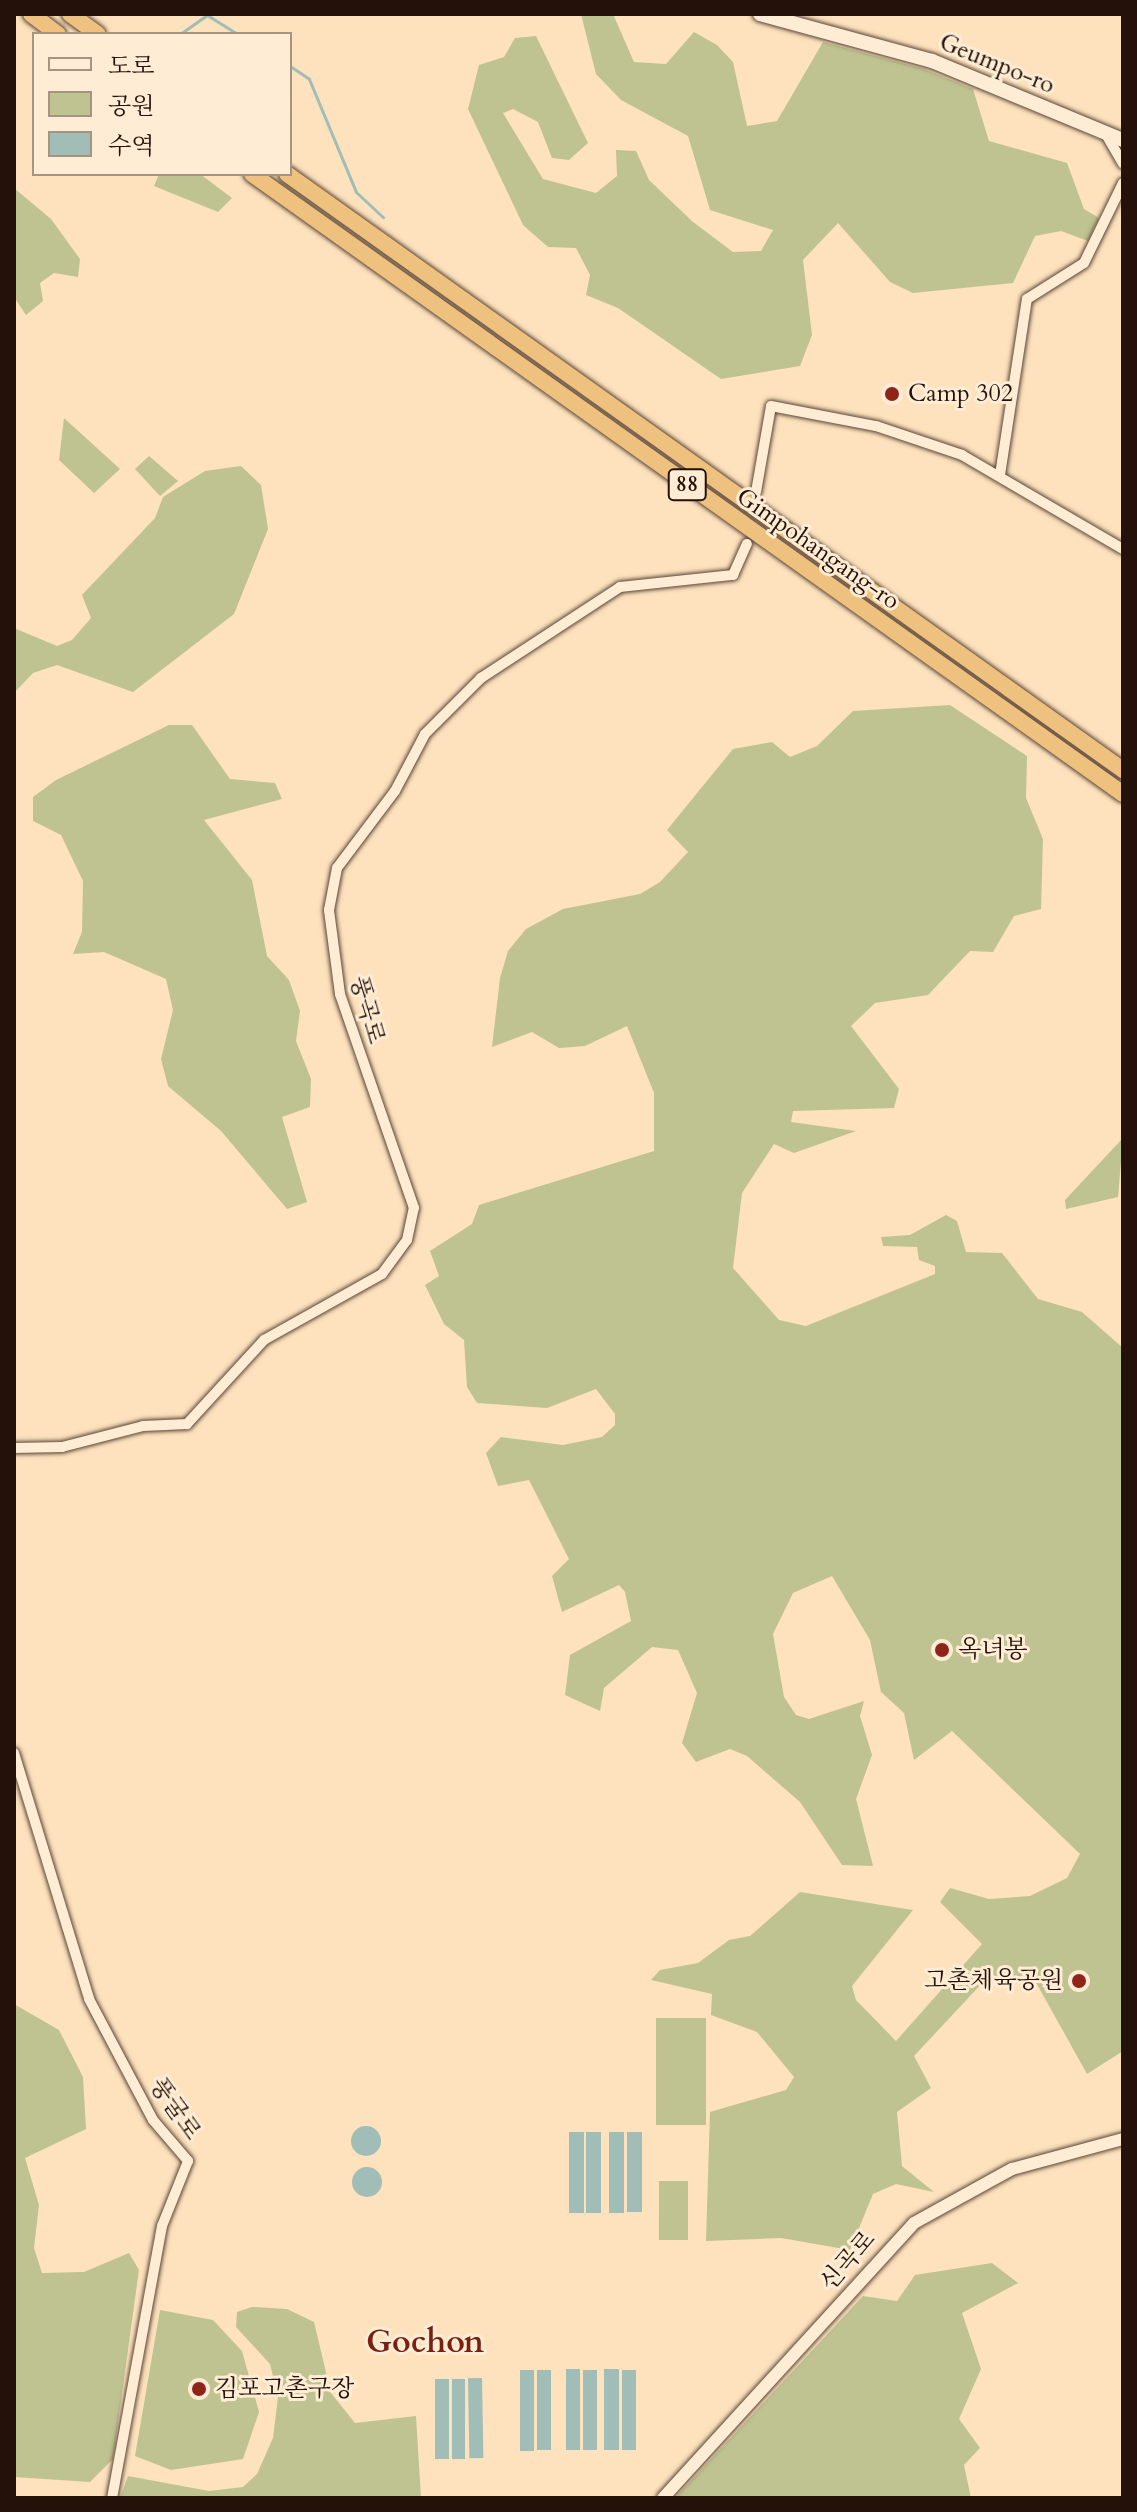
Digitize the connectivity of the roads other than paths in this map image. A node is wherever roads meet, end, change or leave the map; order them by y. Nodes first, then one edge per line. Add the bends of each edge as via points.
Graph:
1 (31, 14) edge
2 (70, 14) edge
3 (760, 14) edge
4 (55, 32) edge
5 (95, 32) edge
6 (1103, 131) junction
7 (1123, 140) edge
8 (1123, 164) edge
9 (255, 176) edge
10 (290, 176) edge
11 (1123, 182) edge
12 (1000, 475) junction
13 (756, 492) dead end
14 (747, 544) dead end
15 (1123, 549) edge
16 (1123, 770) edge
17 (1123, 794) edge
18 (14, 1448) edge
19 (14, 1753) edge
20 (1123, 2139) edge
21 (112, 2498) edge
22 (663, 2498) edge

1 - 4 highway
2 - 5 highway
3 - 6 main road, Geumpo-ro via 932,61
6 - 7 main road, Geumpo-ro
6 - 8 street
9 - 17 highway, Gimpohangang-ro / 88
10 - 16 highway, Gimpohangang-ro / 88
11 - 12 street via 1084,263 1027,299
12 - 13 street via 876,426 771,406
12 - 15 street
14 - 18 street, 풍곡로 via 733,575 655,580 606,593 481,678 425,734 395,791 337,868 329,910 340,994 414,1208 407,1240 382,1274 264,1340 187,1424 143,1426 62,1447
19 - 21 street, 풍굴로 via 89,1999 153,2120 188,2161 162,2226
20 - 22 street, 신곡로 via 1012,2169 914,2223

